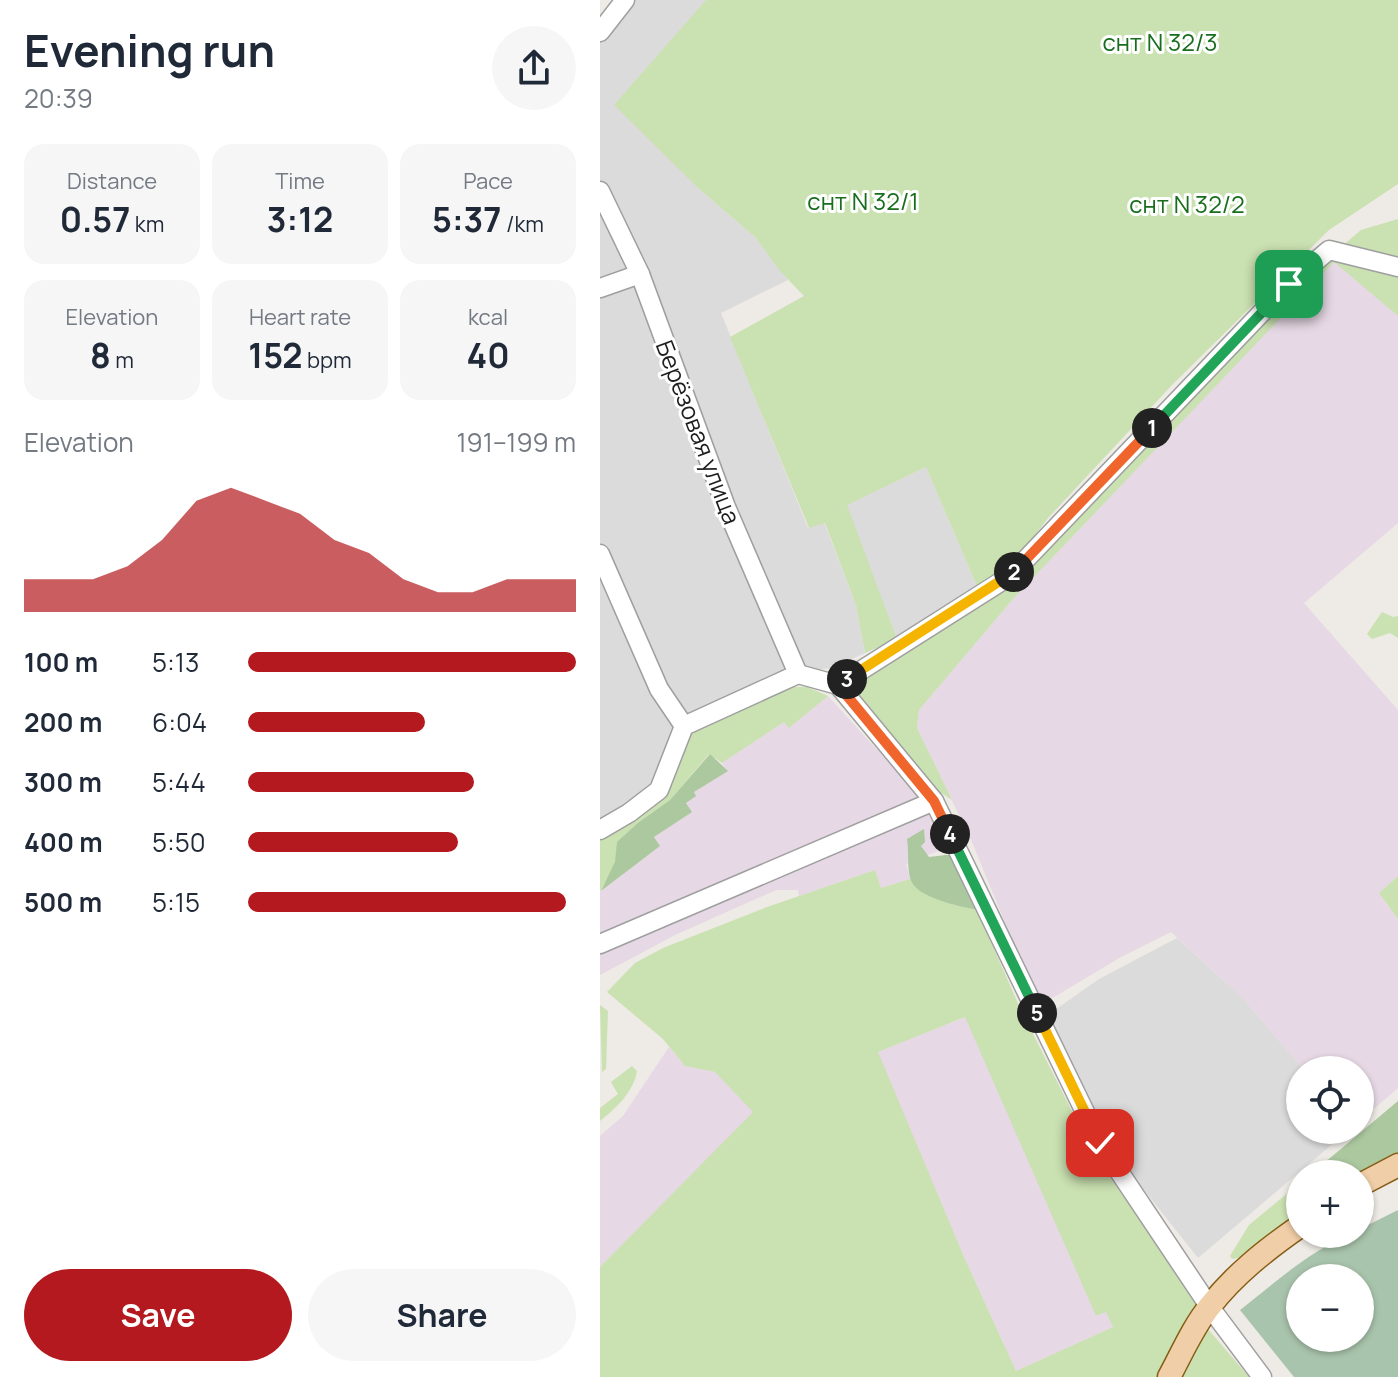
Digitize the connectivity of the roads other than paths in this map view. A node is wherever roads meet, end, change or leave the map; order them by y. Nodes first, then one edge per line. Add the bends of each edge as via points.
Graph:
1 (625, 0) edge
2 (600, 32) edge
3 (600, 191) edge
4 (1398, 267) edge
5 (640, 274) junction
6 (600, 288) edge
7 (600, 554) edge
8 (604, 575) edge
9 (798, 674) junction
10 (838, 685) junction
11 (684, 726) junction
12 (934, 801) junction
13 (600, 830) edge
14 (600, 944) edge
15 (1398, 1165) edge
16 (1374, 1178) edge
17 (1286, 1236) edge
18 (1209, 1306) junction
19 (1169, 1377) edge
20 (1262, 1377) edge

1 - 2 street
3 - 5 street, Берёзовая улица
4 - 10 street via 1329,250 1289,284 1010,576
5 - 6 street
5 - 9 street, Берёзовая улица via 726,507
7 - 8 street
8 - 11 street via 659,689
9 - 10 street
9 - 11 street
10 - 12 street
11 - 13 street via 659,790
12 - 14 street
12 - 18 street via 1100,1143
15 - 16 main road
17 - 18 main road
18 - 19 main road
18 - 20 street

